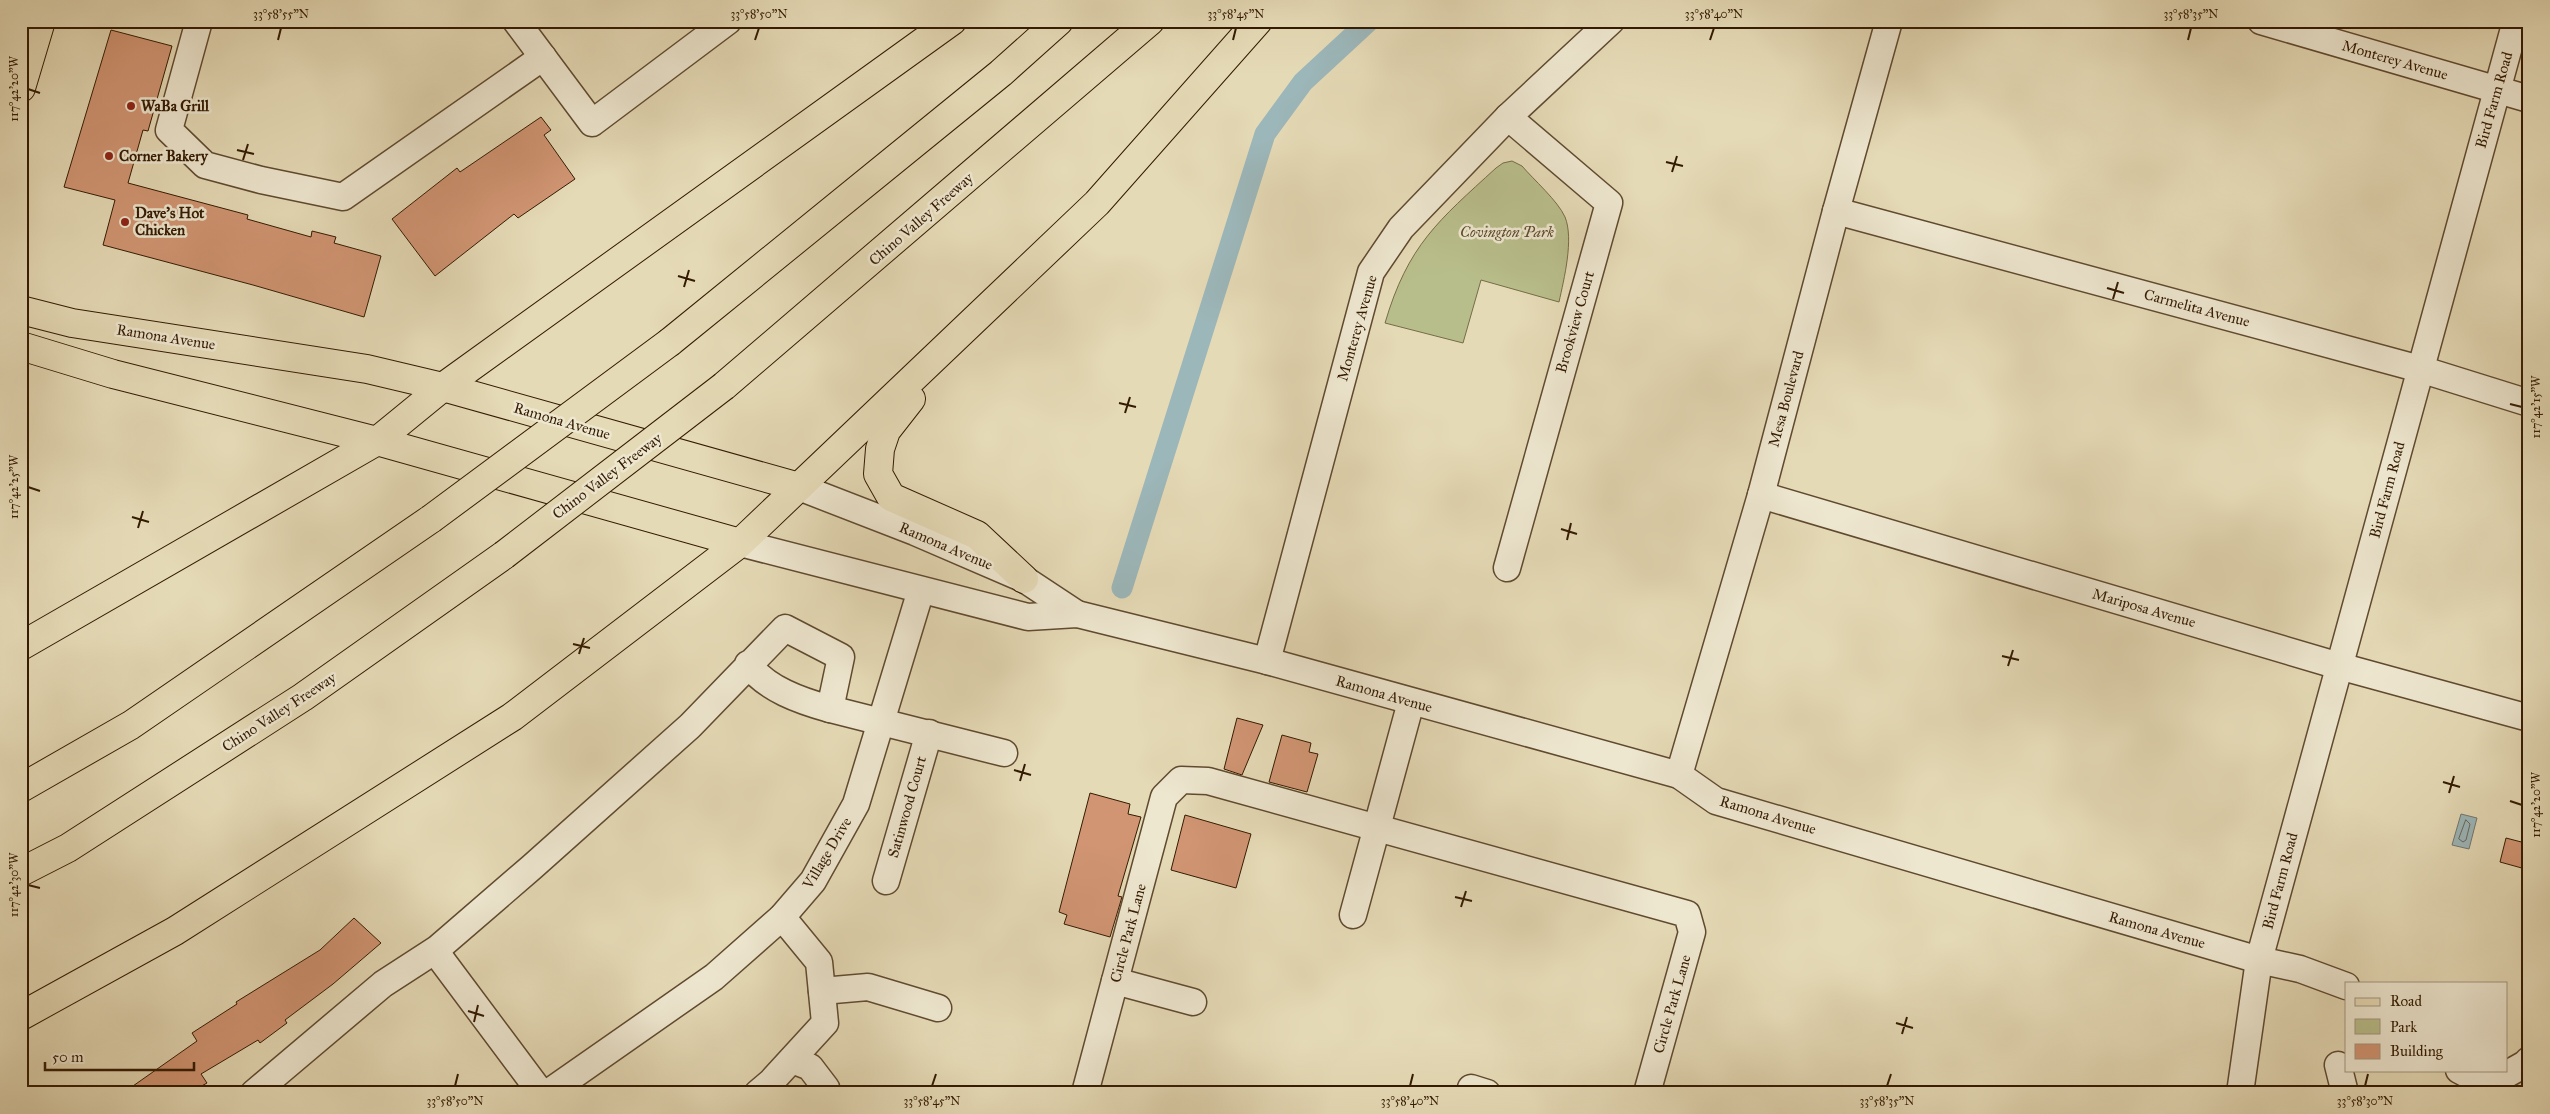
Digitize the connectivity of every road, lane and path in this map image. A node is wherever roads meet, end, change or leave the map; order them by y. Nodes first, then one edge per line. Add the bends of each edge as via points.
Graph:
1 (41, 21) edge
2 (199, 21) edge
3 (516, 21) edge
4 (728, 21) edge
5 (952, 21) edge
6 (1059, 21) edge
7 (1150, 21) edge
8 (1258, 21) edge
9 (1611, 21) edge
10 (1889, 21) edge
11 (2261, 21) edge
12 (2516, 21) edge
13 (543, 57) junction
14 (21, 88) edge
15 (2497, 89) junction
16 (2529, 99) edge
17 (1508, 117) junction
18 (1836, 211) junction
19 (21, 310) edge
20 (964, 330) junction
21 (21, 346) edge
22 (2420, 369) junction
23 (443, 387) junction
24 (2529, 404) edge
25 (377, 441) junction
26 (798, 487) junction
27 (1761, 495) junction
28 (740, 543) junction
29 (1507, 568) dead end
30 (1024, 579) junction
31 (921, 590) junction
32 (1077, 614) junction
33 (21, 646) edge
34 (1267, 661) junction
35 (748, 664) junction
36 (2339, 666) junction
37 (1411, 702) junction
38 (830, 708) junction
39 (2529, 718) edge
40 (882, 722) junction
41 (929, 733) junction
42 (1690, 736) junction
43 (1004, 753) dead end
44 (1608, 756) junction
45 (1679, 775) junction
46 (21, 788) edge
47 (1378, 827) junction
48 (21, 872) edge
49 (886, 881) dead end
50 (1353, 915) dead end
51 (782, 917) junction
52 (435, 951) junction
53 (2258, 960) junction
54 (1116, 982) junction
55 (2345, 986) edge
56 (822, 991) junction
57 (1193, 1002) dead end
58 (938, 1008) dead end
59 (21, 1016) edge
60 (792, 1060) junction
61 (2529, 1060) edge
62 (2338, 1065) dead end
63 (2463, 1072) edge
64 (2492, 1087) edge
65 (254, 1093) edge
66 (541, 1093) edge
67 (548, 1093) edge
68 (758, 1093) edge
69 (824, 1093) edge
70 (1085, 1093) edge
71 (1647, 1093) edge
72 (2240, 1093) edge
73 (2345, 1093) edge

1 - 14 main road
2 - 13 street via 169,130 205,165 343,198
3 - 13 street
4 - 13 street via 592,123
5 - 23 main road
6 - 46 main road, bridge via 1001,73 670,342 431,519 131,725
7 - 48 main road, Chino Valley Freeway, bridge via 724,386 504,555 304,697 68,848
8 - 20 main road via 1097,203
9 - 17 street, Monterey Avenue
10 - 18 street, Mesa Boulevard
11 - 15 street, Monterey Avenue
12 - 15 street, Bird Farm Road
15 - 16 street, Monterey Avenue
15 - 22 street, Bird Farm Road
17 - 29 street, Brookview Court via 1608,203
17 - 34 street, Monterey Avenue via 1401,228 1371,272
18 - 22 street, Carmelita Avenue
18 - 27 street, Mesa Boulevard
19 - 23 main road, Ramona Avenue via 72,323 367,369
20 - 26 main road
20 - 30 main road via 886,432 880,449 878,474 891,497 977,535
21 - 25 main road, Ramona Avenue via 113,374
22 - 24 street, Carmelita Avenue
22 - 36 street, Bird Farm Road
23 - 25 main road
23 - 26 main road, Ramona Avenue
25 - 28 main road, Ramona Avenue
25 - 33 main road
26 - 28 main road
26 - 30 street, Ramona Avenue
27 - 36 street, Mariposa Avenue
27 - 42 street, Mesa Boulevard
28 - 31 street, Ramona Avenue
28 - 59 main road via 512,717 175,931
30 - 32 street, Ramona Avenue
31 - 32 street, Ramona Avenue via 1028,616
31 - 40 street, Village Drive
32 - 34 street, Ramona Avenue
34 - 37 street, Ramona Avenue
35 - 38 street via 757,677 804,702
35 - 38 street via 785,628 841,657
35 - 52 street via 690,726
36 - 39 street, Mariposa Avenue
36 - 53 street, Bird Farm Road
37 - 44 street, Ramona Avenue
37 - 47 street
38 - 40 street
40 - 41 street
40 - 51 street, Village Drive via 856,804 813,881
41 - 43 street
41 - 49 street, Satinwood Court
42 - 44 street via 1669,754 1654,758
42 - 45 street, Mesa Boulevard
44 - 45 street, Ramona Avenue
45 - 53 street, Ramona Avenue via 1716,801
47 - 50 street
47 - 54 street, Circle Park Lane via 1208,781 1181,780 1164,797
47 - 71 street, Circle Park Lane via 1687,914 1692,932
51 - 56 street via 820,962
51 - 67 street, Village Drive via 714,977
52 - 65 street via 383,984
52 - 66 street
53 - 55 street, Ramona Avenue
53 - 72 street, Bird Farm Road
54 - 57 street
54 - 70 street, Circle Park Lane
56 - 58 street via 868,987
56 - 60 street via 825,1023
60 - 68 street
60 - 69 street via 810,1067 826,1088
61 - 64 street
62 - 73 street
63 - 64 street

